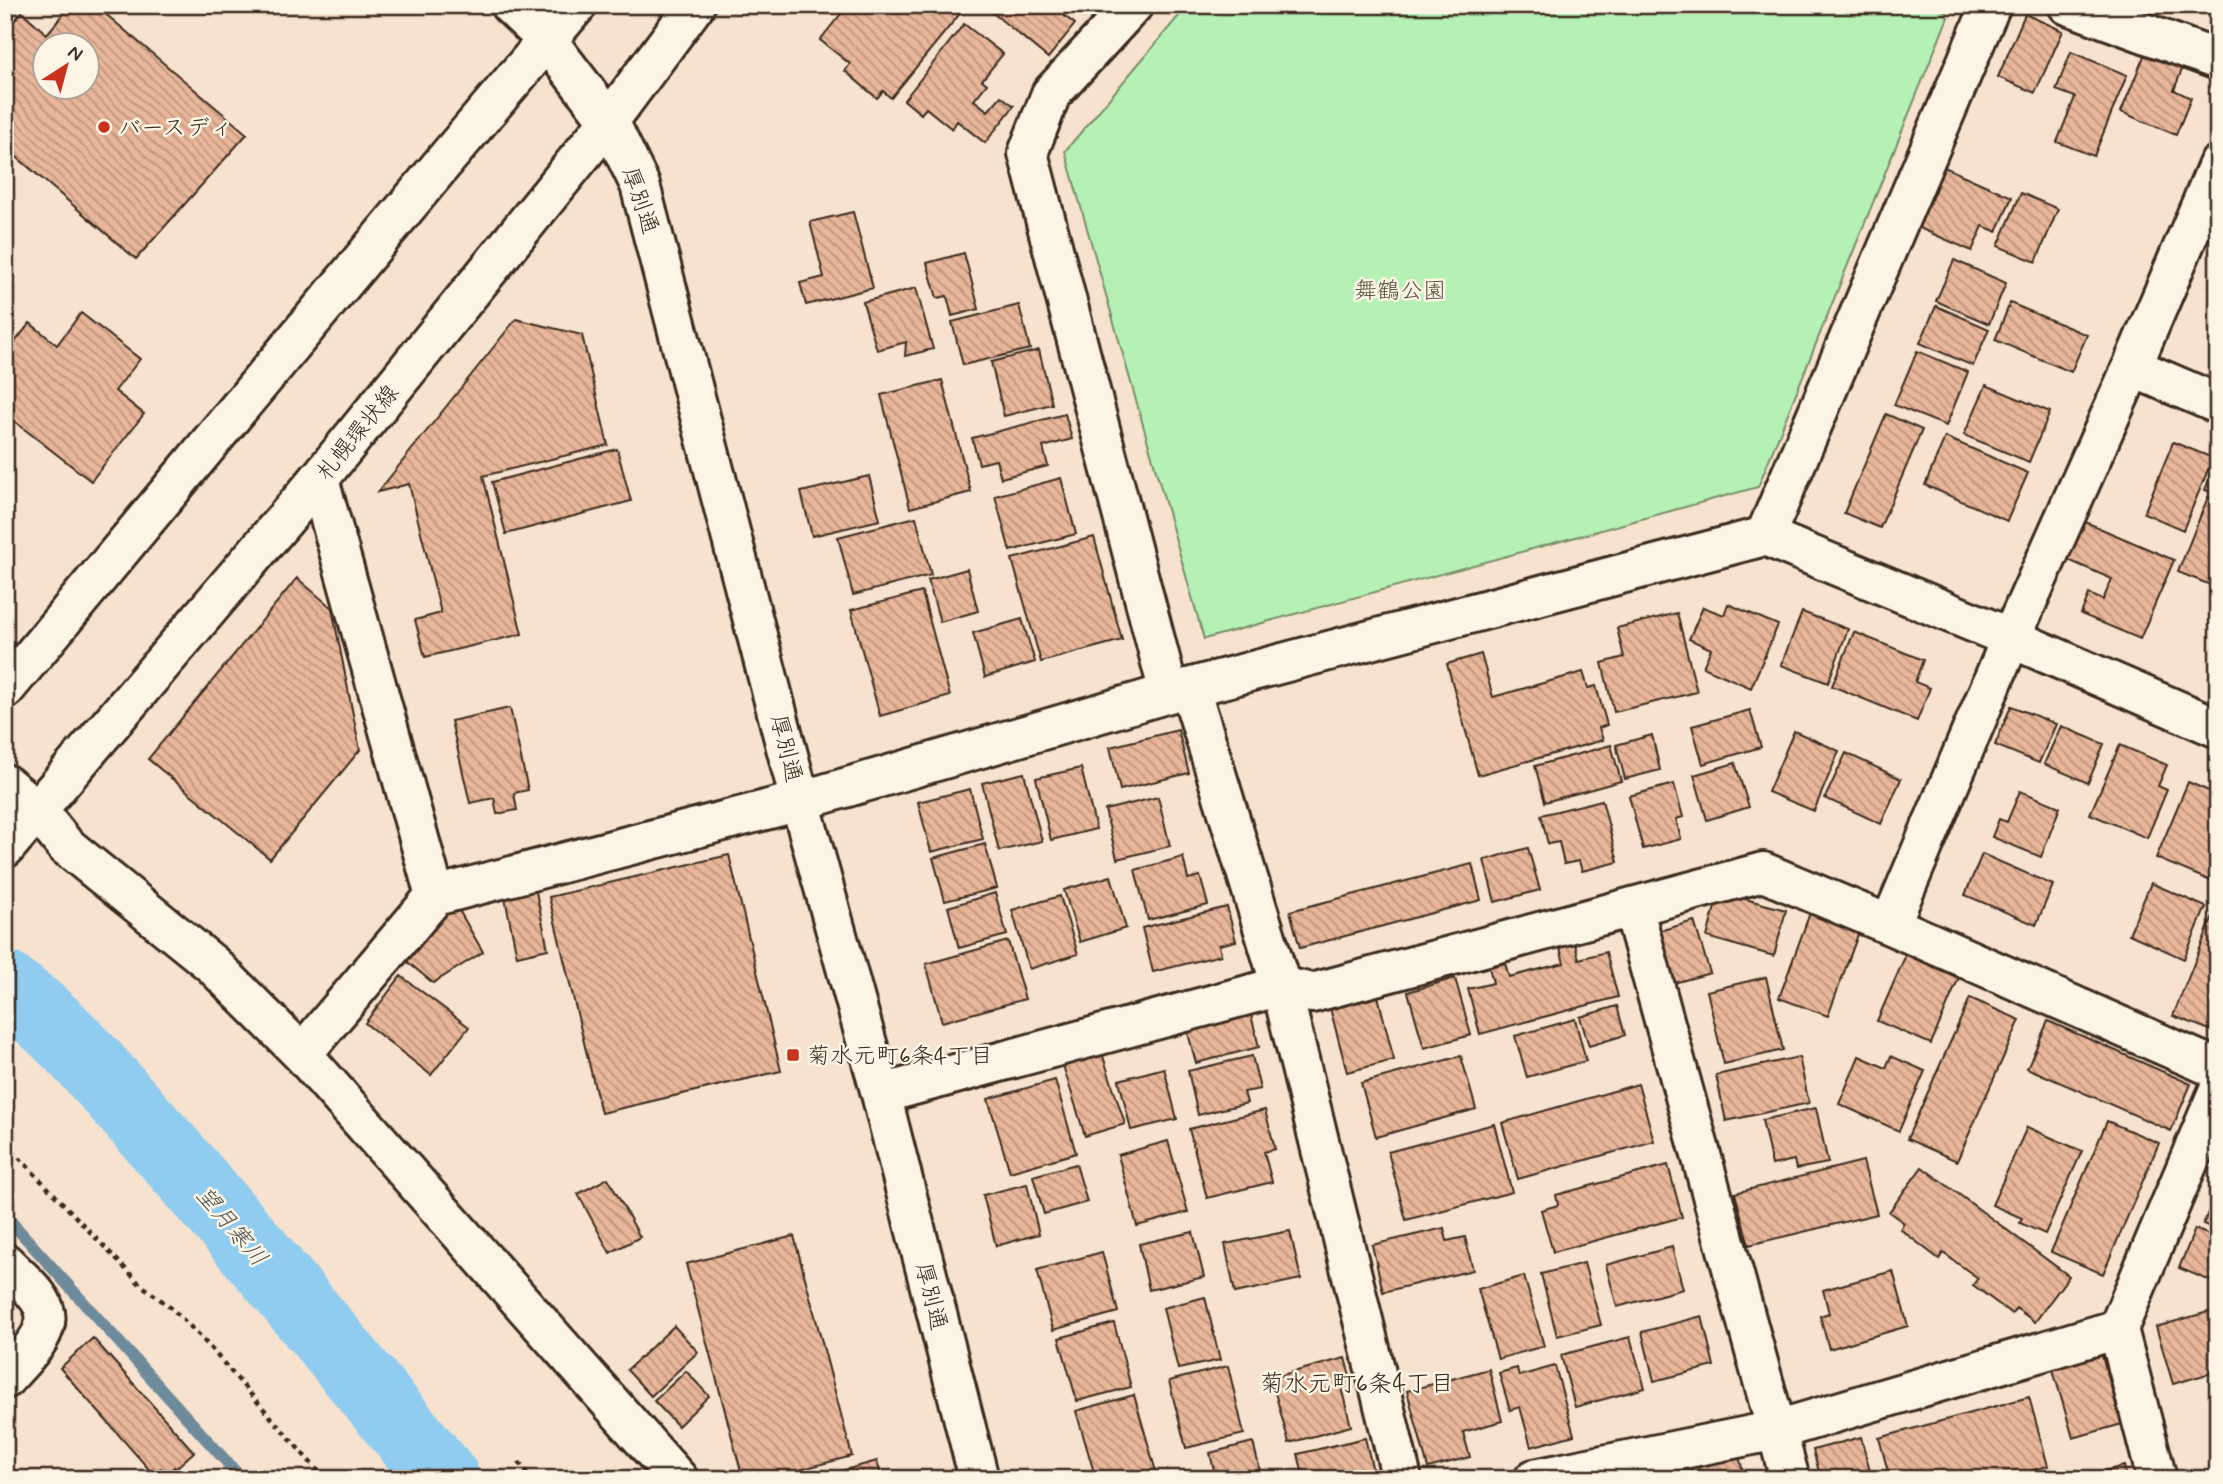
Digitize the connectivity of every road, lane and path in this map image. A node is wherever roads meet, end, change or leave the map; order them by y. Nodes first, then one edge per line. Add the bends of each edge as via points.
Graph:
1 (510, 5) edge
2 (577, 5) edge
3 (695, 5) edge
4 (1133, 5) edge
5 (1991, 5) edge
6 (2068, 5) edge
7 (547, 39) junction
8 (2218, 60) edge
9 (609, 121) junction
10 (2218, 165) edge
11 (2132, 367) junction
12 (2218, 404) edge
13 (319, 479) junction
14 (1765, 537) junction
15 (2011, 638) junction
16 (5, 689) edge
17 (1179, 690) junction
18 (2218, 728) edge
19 (5, 784) edge
20 (800, 801) junction
21 (37, 810) junction
22 (5, 848) edge
23 (435, 896) junction
24 (1633, 908) junction
25 (1890, 925) junction
26 (1281, 986) junction
27 (302, 1054) junction
28 (2218, 1069) edge
29 (2218, 1092) edge
30 (881, 1094) junction
31 (5, 1143) edge
32 (5, 1263) edge
33 (2118, 1329) junction
34 (5, 1379) edge
35 (1777, 1430) junction
36 (519, 1462) dead end
37 (325, 1479) edge
38 (531, 1479) edge
39 (678, 1479) edge
40 (979, 1479) edge
41 (1402, 1479) edge
42 (1534, 1479) edge
43 (1790, 1479) edge
44 (2157, 1479) edge

1 - 7 street, 厚別通
2 - 7 street
3 - 9 street, 札幌環状線
4 - 17 street via 1051,93 1028,153
5 - 14 street
6 - 8 street
7 - 9 street, 厚別通
7 - 16 street
9 - 13 street, 札幌環状線
9 - 20 street, 厚別通 via 640,185
10 - 11 street
11 - 12 street
11 - 15 street
13 - 21 street, 札幌環状線
13 - 23 street
14 - 15 street
14 - 17 street
15 - 18 street
15 - 25 street
17 - 20 street
17 - 26 street
19 - 21 street
20 - 23 street
20 - 30 street, 厚別通
21 - 22 street, 札幌環状線
21 - 27 street via 65,845 212,964
23 - 27 street
24 - 25 street via 1763,872
24 - 26 street via 1312,993
24 - 35 street
25 - 28 street
26 - 30 street
26 - 41 street
27 - 39 street
29 - 33 street
30 - 40 street, 厚別通
31 - 37 path via 141,1284 199,1335
32 - 34 street via 36,1296 45,1320 35,1343
33 - 35 street
33 - 44 street
35 - 42 street
35 - 43 street
36 - 38 path

